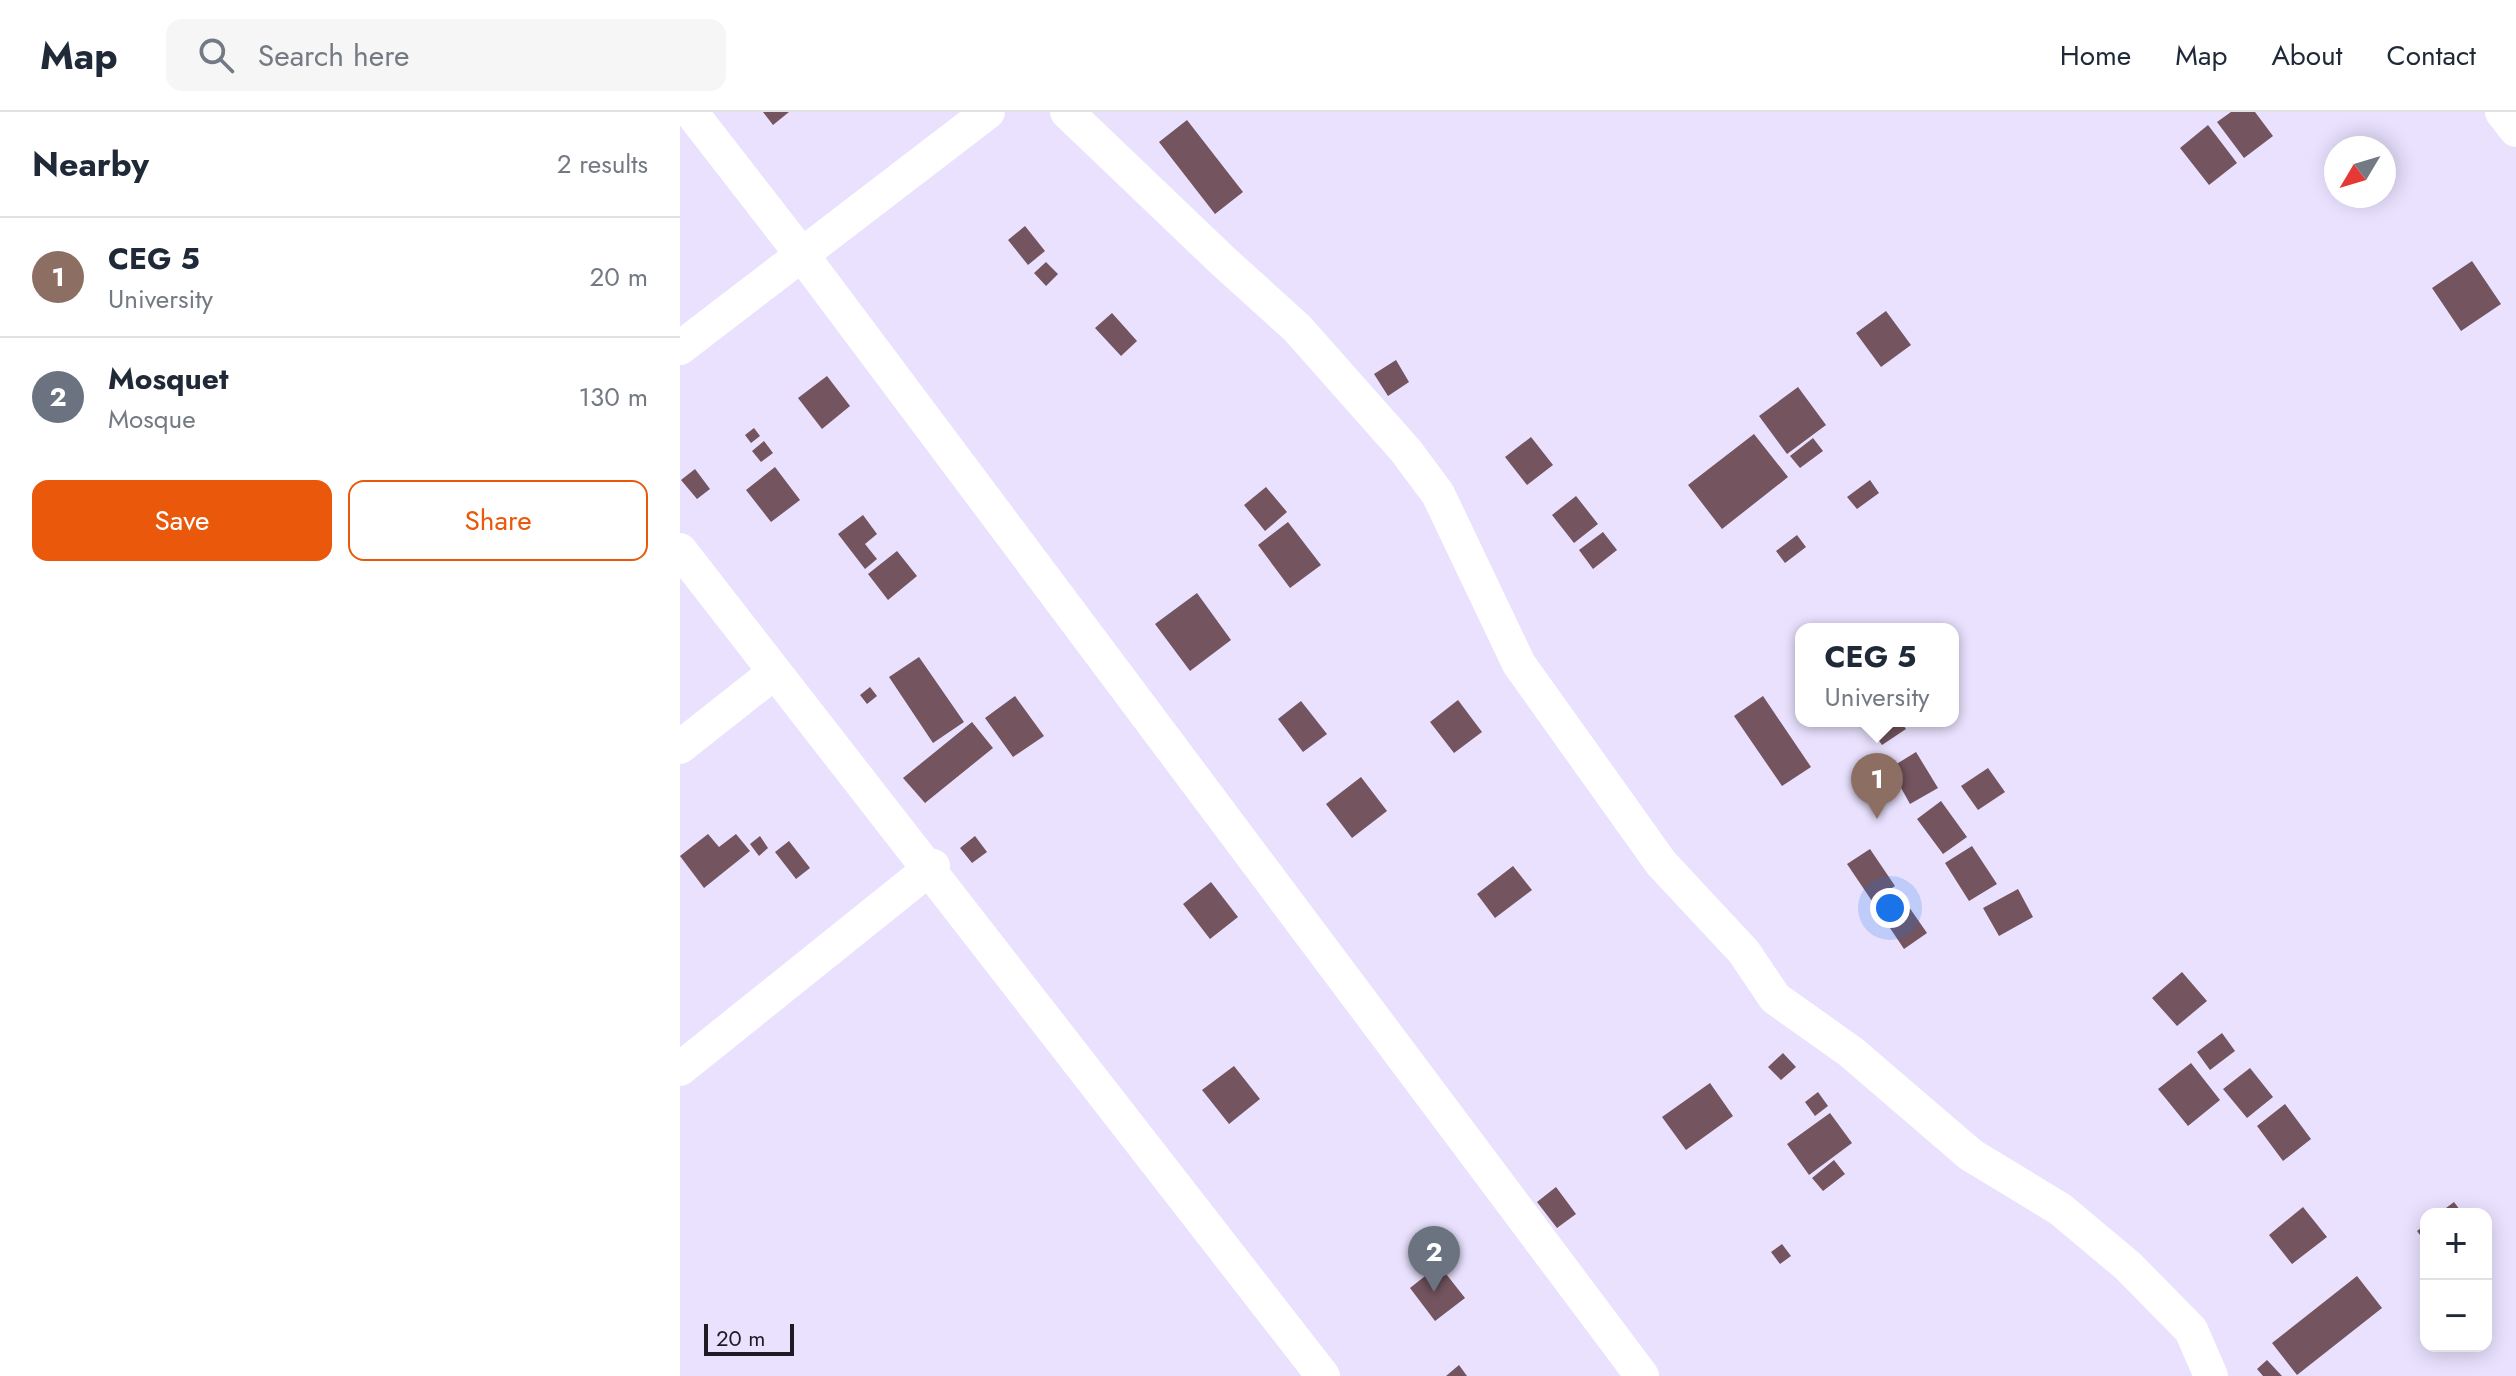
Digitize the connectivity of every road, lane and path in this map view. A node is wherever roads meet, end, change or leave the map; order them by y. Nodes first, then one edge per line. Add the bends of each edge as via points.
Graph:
1 (691, 112) edge
2 (988, 112) edge
3 (1067, 112) edge
4 (2502, 112) edge
5 (2516, 130) edge
6 (802, 255) junction
7 (680, 348) edge
8 (680, 550) edge
9 (775, 672) junction
10 (680, 747) edge
11 (931, 868) junction
12 (680, 1069) edge
13 (1323, 1376) edge
14 (1642, 1376) edge
15 (2211, 1376) edge

1 - 6 street
2 - 6 street
3 - 15 street via 1297,328 1406,451 1438,494 1519,664 1661,863 1744,952 1775,998 1851,1052 1971,1155 2060,1209 2128,1266 2191,1330
4 - 5 street
6 - 7 street
6 - 14 street
8 - 9 street
9 - 10 street
9 - 11 street
11 - 12 street
11 - 13 street

